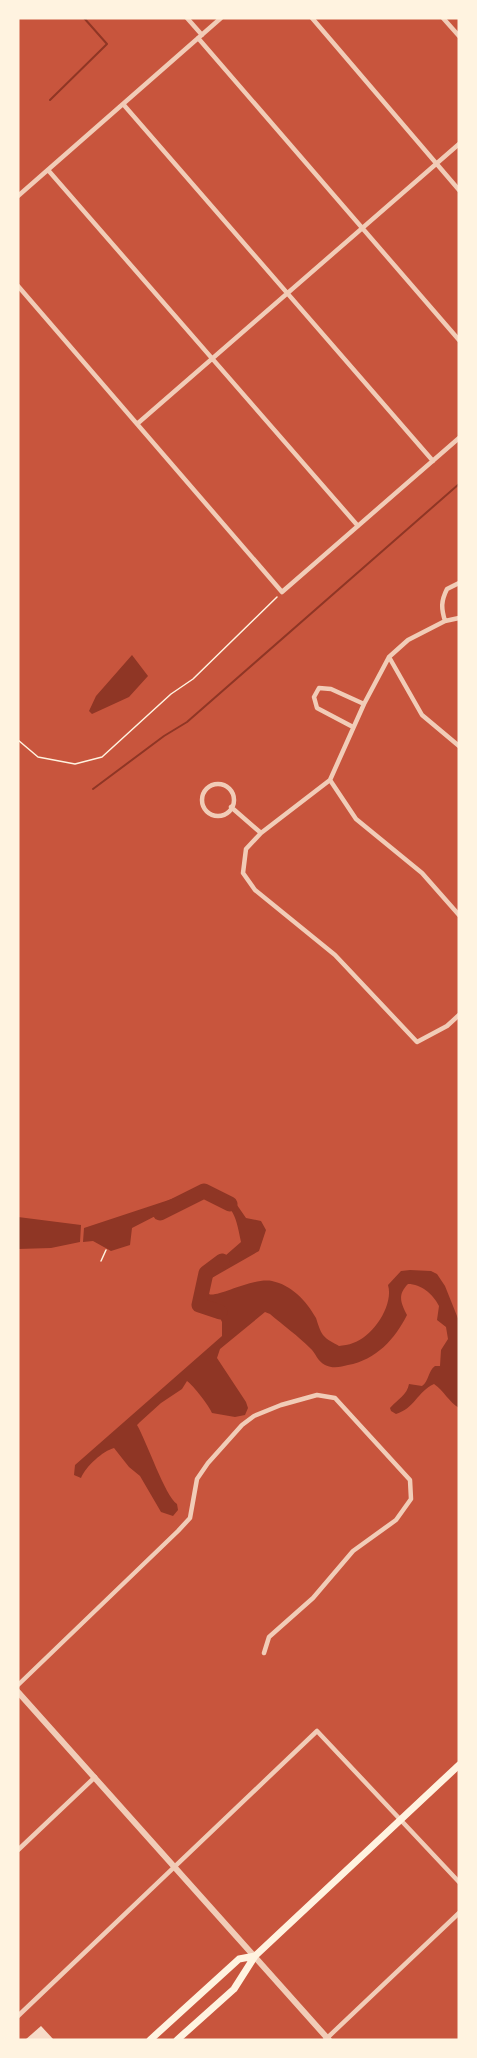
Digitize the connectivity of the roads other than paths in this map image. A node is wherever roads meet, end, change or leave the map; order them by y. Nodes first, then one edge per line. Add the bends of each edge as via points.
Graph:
1 (187, 18) edge
2 (221, 18) edge
3 (312, 18) edge
4 (443, 18) edge
5 (459, 36) edge
6 (200, 37) junction
7 (123, 104) junction
8 (459, 144) edge
9 (436, 164) junction
10 (48, 170) junction
11 (459, 190) edge
12 (18, 196) edge
13 (363, 228) junction
14 (18, 286) edge
15 (287, 294) junction
16 (459, 340) edge
17 (211, 359) junction
18 (137, 424) junction
19 (459, 438) edge
20 (433, 461) junction
21 (358, 526) junction
22 (459, 583) edge
23 (459, 618) edge
24 (445, 621) junction
25 (389, 657) junction
26 (364, 704) junction
27 (353, 727) junction
28 (459, 747) edge
29 (330, 780) junction
30 (231, 807) junction
31 (261, 832) junction
32 (459, 915) edge
33 (459, 1015) edge
34 (417, 1042) junction
35 (416, 1048) dead end
36 (264, 1653) dead end
37 (18, 1685) edge
38 (18, 1692) edge
39 (459, 1765) edge
40 (95, 1777) junction
41 (401, 1820) junction
42 (18, 1850) edge
43 (175, 1866) junction
44 (459, 1882) edge
45 (459, 1913) edge
46 (255, 1956) junction
47 (18, 2016) edge
48 (327, 2039) edge
49 (150, 2040) edge
50 (177, 2040) edge

1 - 6 street
2 - 6 street
3 - 9 street
4 - 5 street
6 - 7 street
6 - 13 street
7 - 10 street
7 - 15 street
8 - 9 street
9 - 11 street
9 - 13 street
10 - 12 street
10 - 17 street
13 - 15 street
13 - 16 street
14 - 18 street
15 - 17 street
15 - 20 street
17 - 18 street
17 - 21 street
18 - 21 street via 282,592
19 - 20 street
20 - 21 street
22 - 24 street via 447,589 441,599
23 - 24 street
24 - 25 street via 408,640
25 - 26 street
25 - 28 street via 422,715
26 - 27 street
26 - 27 street via 331,689 319,688 314,697 317,708
27 - 29 street
29 - 31 street
29 - 32 street via 356,819 422,873
30 - 30 street via 233,797 223,785 213,784 204,791 202,801 210,813 219,815
30 - 31 street
31 - 34 street via 246,849 243,873 255,890 335,955
33 - 34 street
34 - 35 street
36 - 37 street via 269,1637 313,1598 353,1551 396,1520 411,1499 410,1480 335,1398 317,1395 281,1405 242,1425 197,1479 190,1518
38 - 40 street
39 - 41 main road
40 - 42 street
40 - 43 street
41 - 43 street via 317,1731
41 - 44 street
41 - 46 main road
43 - 46 street
43 - 47 street
45 - 48 street
46 - 48 street
46 - 49 main road via 239,1959
46 - 50 main road via 234,1989

